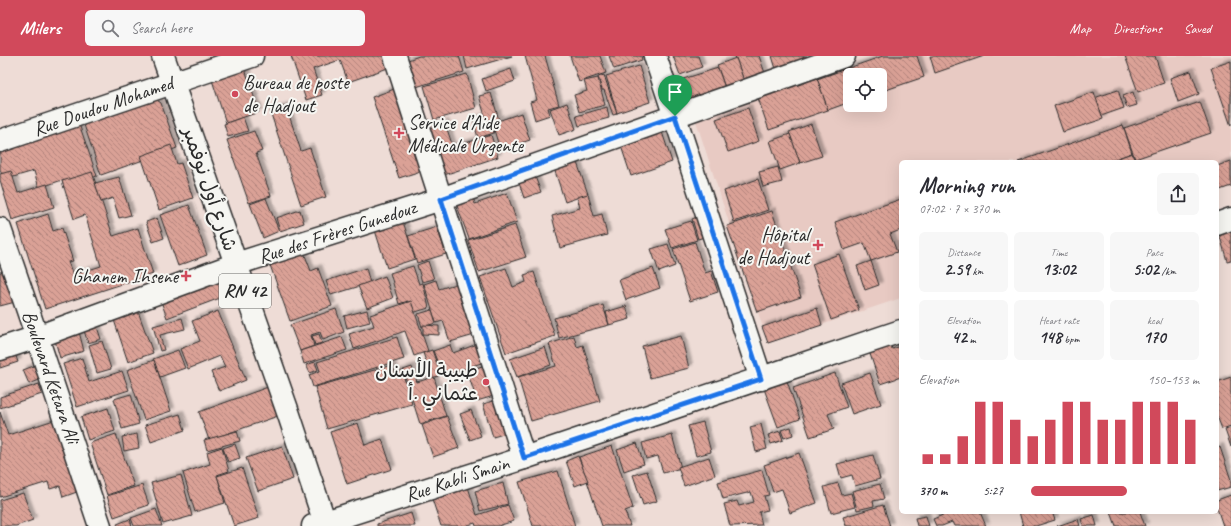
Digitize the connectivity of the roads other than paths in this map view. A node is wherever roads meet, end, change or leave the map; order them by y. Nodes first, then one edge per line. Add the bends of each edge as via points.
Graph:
1 (163, 56) edge
2 (252, 56) edge
3 (394, 56) edge
4 (655, 56) edge
5 (844, 56) edge
6 (172, 83) junction
7 (675, 116) junction
8 (0, 141) edge
9 (441, 199) junction
10 (1231, 219) edge
11 (1219, 223) edge
12 (0, 229) edge
13 (236, 264) junction
14 (899, 332) edge
15 (37, 337) junction
16 (0, 349) edge
17 (761, 379) junction
18 (524, 458) junction
19 (321, 525) edge
20 (100, 526) edge

1 - 6 street, شارع أول نوفمبر / RN 42
2 - 6 street, Rue Doudou Mohamed
3 - 9 street
4 - 7 street
5 - 7 street, Rue des Frères Gunedouz
6 - 8 street, Rue Doudou Mohamed
6 - 13 street, شارع أول نوفمبر / RN 42
7 - 9 street, Rue des Frères Gunedouz
7 - 17 street
9 - 13 street, Rue des Frères Gunedouz
9 - 18 street
10 - 11 street
12 - 15 street, Boulevard Ketara Ali
13 - 15 street, Rue des Frères Gunedouz
13 - 19 street, شارع أول نوفمبر / RN 42
14 - 17 street, Rue Kabli Smain
15 - 16 street, Rue des Frères Gunedouz
15 - 20 street, Boulevard Ketara Ali
17 - 18 street, Rue Kabli Smain
18 - 19 street, Rue Kabli Smain

